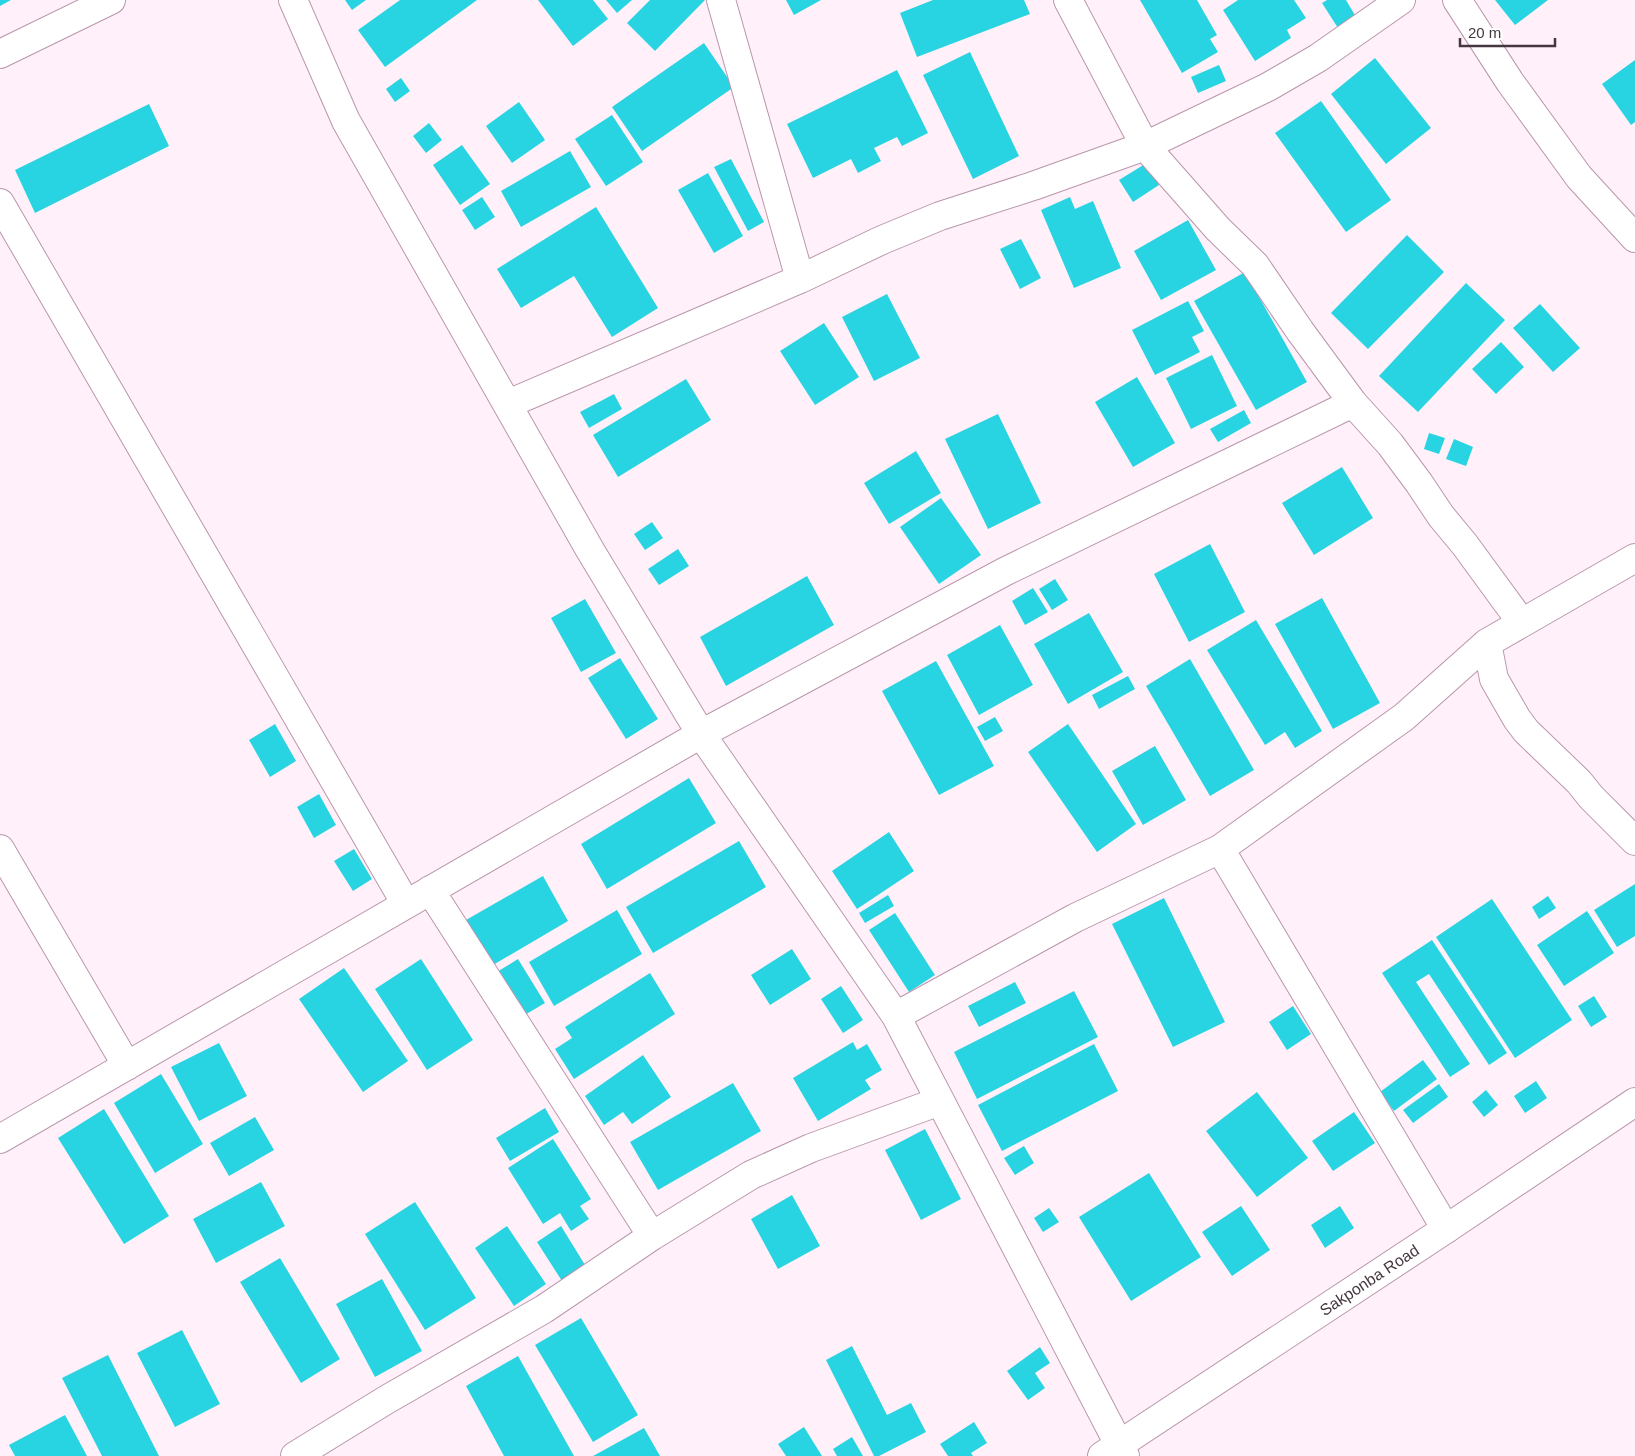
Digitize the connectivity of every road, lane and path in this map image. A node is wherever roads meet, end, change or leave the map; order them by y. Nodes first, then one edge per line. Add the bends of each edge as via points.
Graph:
1 (111, 0) edge
2 (293, 0) edge
3 (721, 0) edge
4 (1068, 0) edge
5 (1401, 0) edge
6 (1457, 0) edge
7 (0, 54) edge
8 (1145, 146) junction
9 (0, 203) edge
10 (1635, 238) edge
11 (800, 279) junction
12 (1353, 403) junction
13 (508, 404) junction
14 (1635, 558) edge
15 (1522, 623) junction
16 (1487, 643) junction
17 (700, 734) junction
18 (1635, 841) edge
19 (1220, 848) junction
20 (0, 849) edge
21 (430, 890) junction
22 (406, 904) junction
23 (896, 1016) junction
24 (127, 1066) junction
25 (940, 1101) junction
26 (1635, 1102) edge
27 (0, 1139) edge
28 (1446, 1230) junction
29 (652, 1236) junction
30 (1115, 1452) edge
31 (295, 1456) edge

1 - 7 street
2 - 13 street via 346,120
3 - 11 street
4 - 8 street
5 - 8 street via 1318,58 1268,87
6 - 10 street via 1510,82 1579,177
8 - 11 street via 940,216
8 - 12 street via 1255,265
9 - 22 street
11 - 13 street
12 - 15 street via 1390,444
12 - 17 street via 1006,572
13 - 17 street via 590,550
14 - 15 street
15 - 16 street
16 - 18 street via 1494,679 1517,719
16 - 19 street via 1404,717
17 - 21 street
17 - 23 street
19 - 23 street via 1075,918
19 - 28 street
20 - 24 street
21 - 22 street
21 - 29 street
22 - 24 street
23 - 25 street
24 - 27 street
25 - 29 street via 811,1148 751,1176
25 - 30 street
26 - 28 street, Sakponba Road
28 - 30 street, Sakponba Road
29 - 31 street via 544,1308

